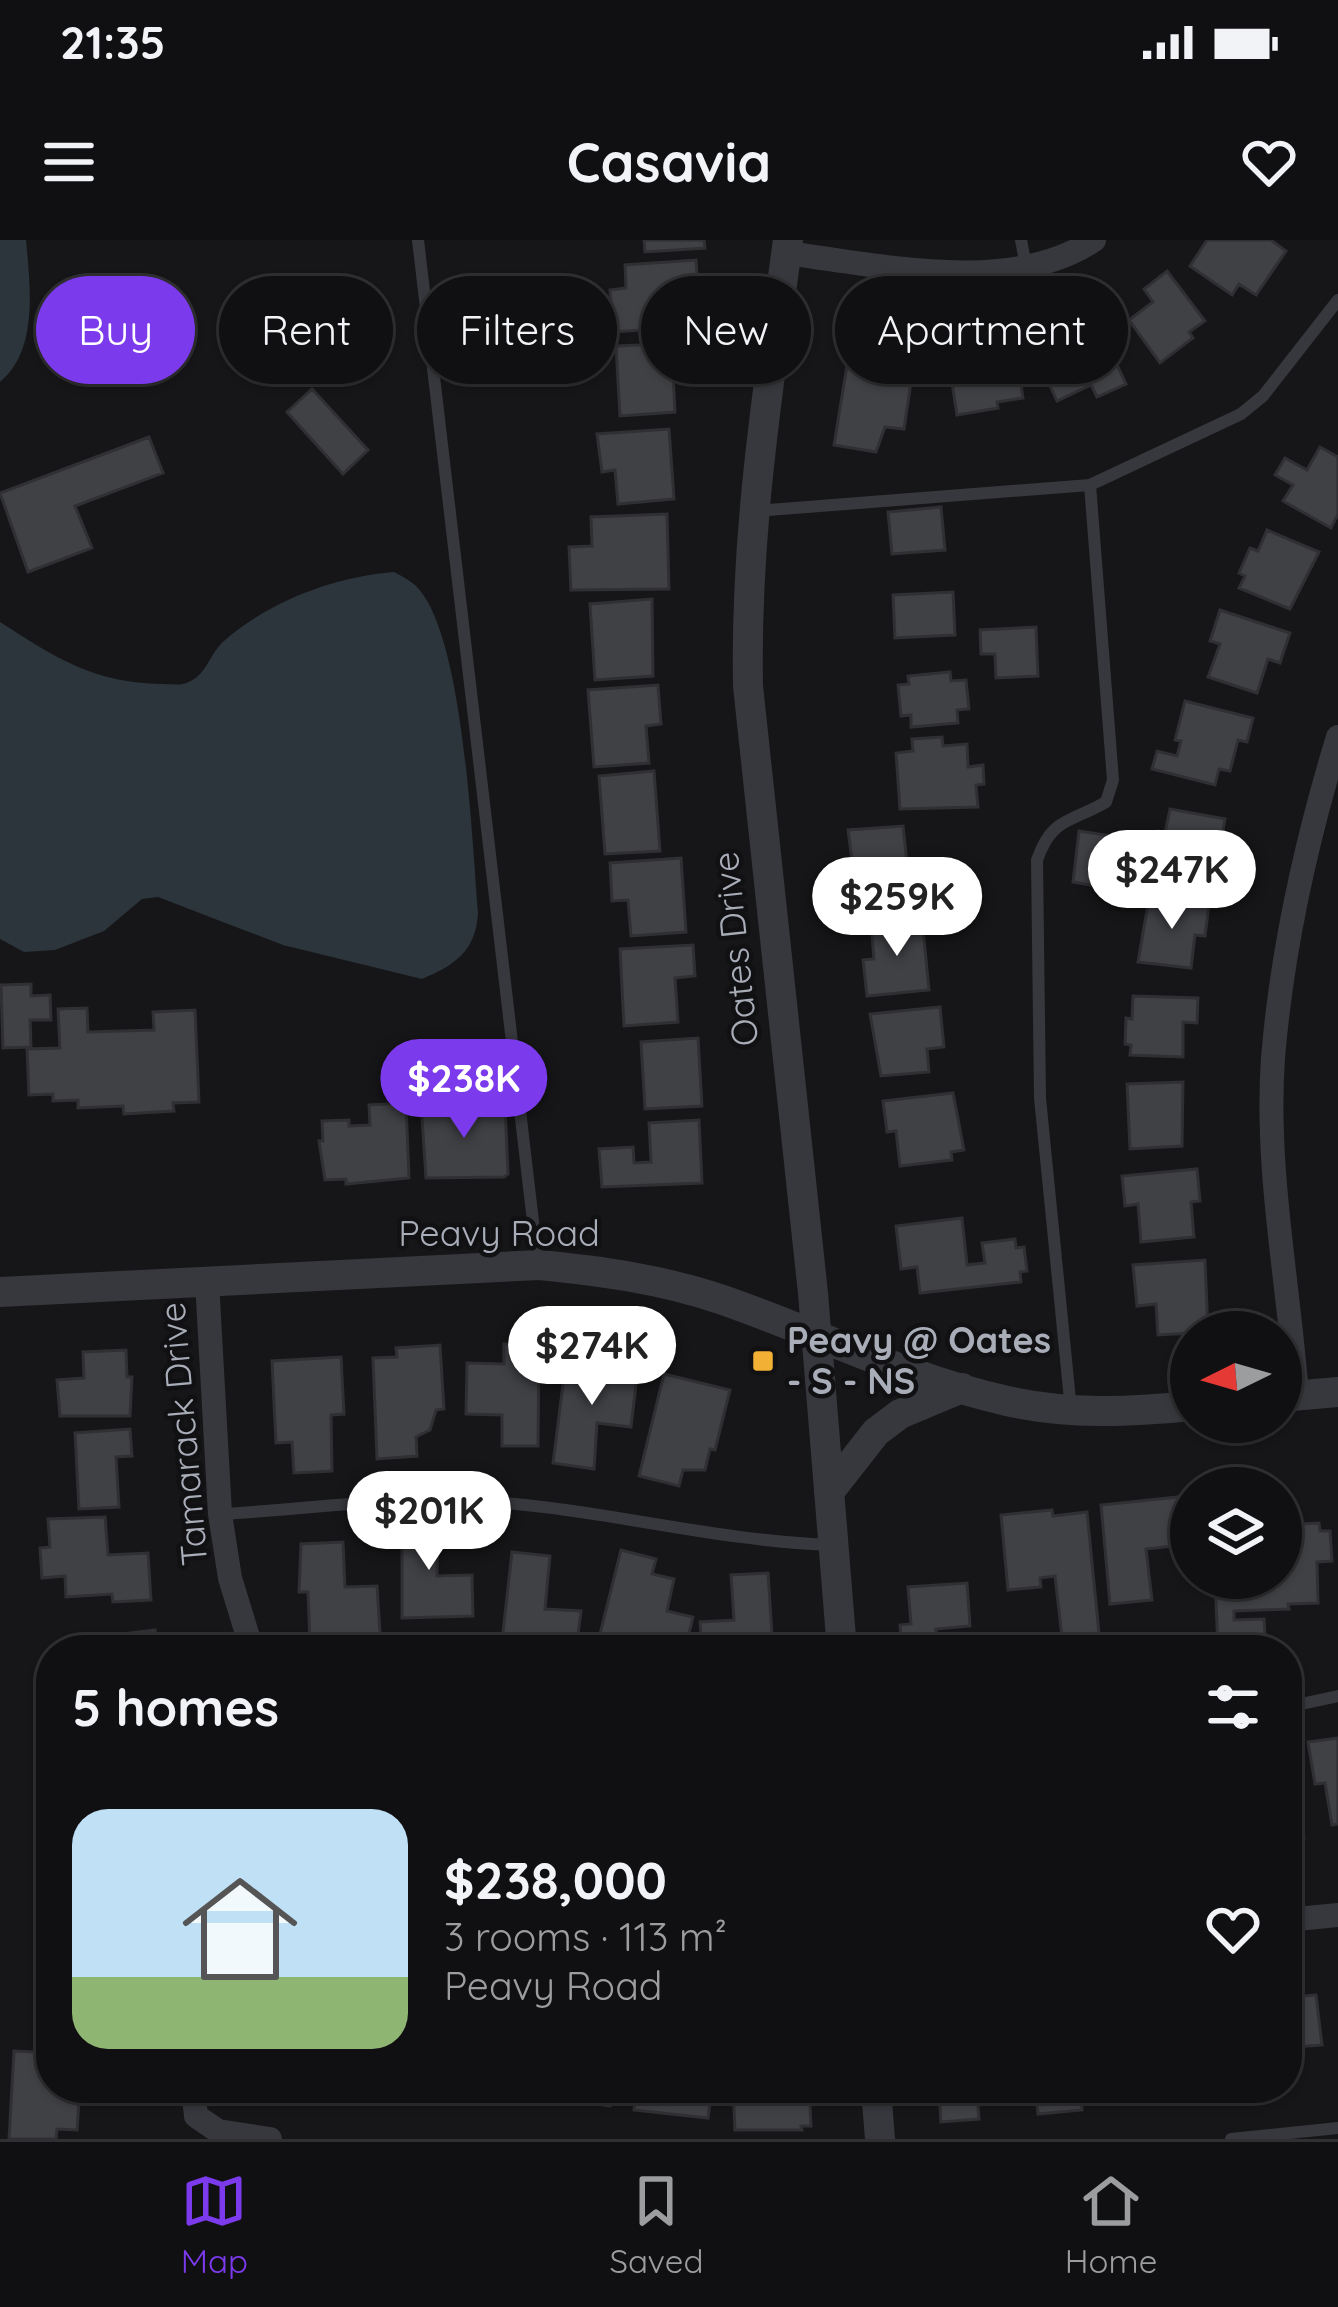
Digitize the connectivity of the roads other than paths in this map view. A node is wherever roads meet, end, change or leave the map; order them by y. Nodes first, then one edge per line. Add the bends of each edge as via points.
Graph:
1 (418, 240) edge
2 (1021, 240) edge
3 (1094, 240) edge
4 (787, 246) edge
5 (1026, 266) junction
6 (1338, 300) edge
7 (1090, 485) junction
8 (753, 512) junction
9 (1338, 736) edge
10 (539, 1265) junction
11 (206, 1281) junction
12 (0, 1292) edge
13 (1284, 1311) edge
14 (816, 1337) junction
15 (962, 1388) junction
16 (1338, 1392) edge
17 (1302, 1395) edge
18 (1170, 1407) edge
19 (1071, 1411) junction
20 (829, 1492) junction
21 (220, 1514) junction
22 (834, 1545) junction
23 (247, 1635) edge
24 (841, 1635) edge
25 (1338, 1696) edge
26 (1302, 1704) edge
27 (1338, 1915) edge
28 (1302, 1919) edge
29 (193, 2103) edge
30 (877, 2103) edge
31 (1338, 2128) edge
32 (269, 2139) edge
33 (880, 2139) edge
34 (1231, 2139) edge

1 - 10 lane
2 - 5 lane
3 - 5 street
4 - 5 street via 918,271
4 - 8 street, Oates Drive
6 - 7 lane via 1240,414
7 - 8 lane
7 - 19 lane via 1113,780 1106,802 1046,835 1037,860 1040,1098
8 - 14 street, Oates Drive via 746,590 751,732
9 - 13 street via 1308,832 1273,1061
10 - 11 street, Peavy Road
10 - 14 street, Peavy Road via 623,1274
11 - 12 street, Peavy Road
11 - 21 street, Tamarack Drive
14 - 15 street, Peavy Road
14 - 20 street, Oates Drive
15 - 19 street, Peavy Road
15 - 20 street via 899,1414
16 - 17 street
18 - 19 street, Peavy Road
20 - 22 street, Oates Drive
21 - 22 lane via 450,1500
21 - 23 street, Tamarack Drive
22 - 24 street, Oates Drive
25 - 26 lane
27 - 28 street
29 - 32 street via 194,2122
30 - 33 street
31 - 34 lane

